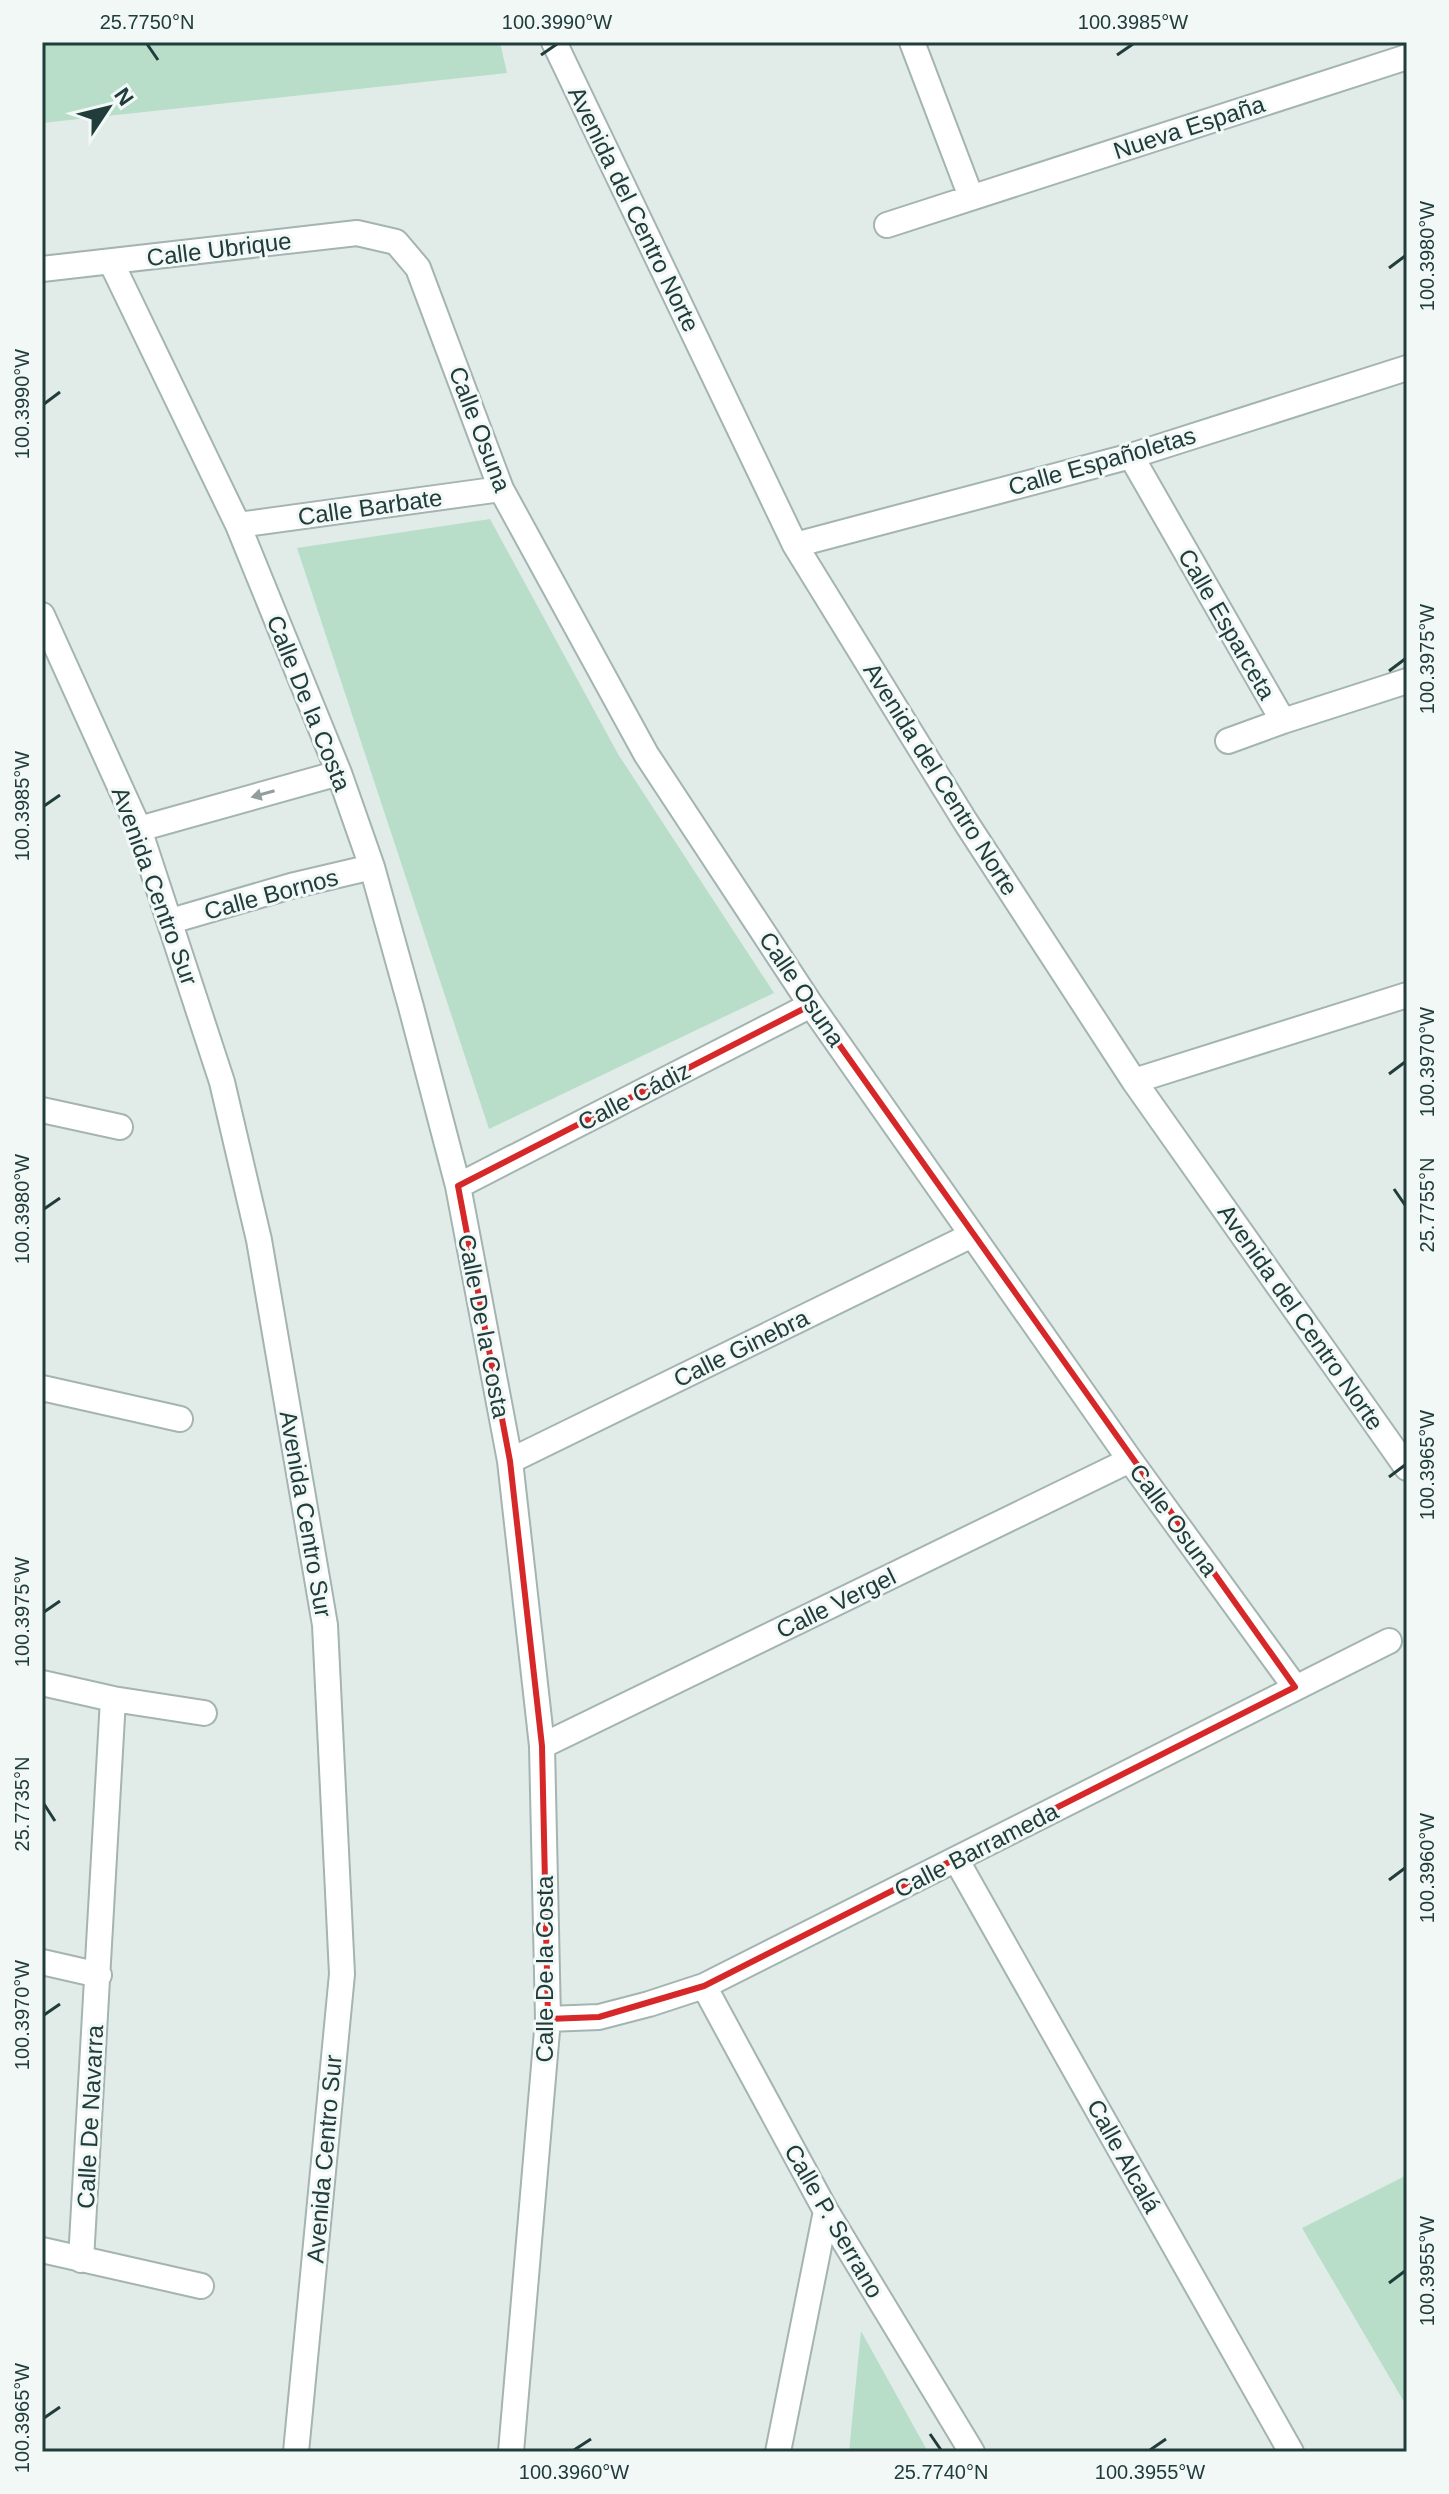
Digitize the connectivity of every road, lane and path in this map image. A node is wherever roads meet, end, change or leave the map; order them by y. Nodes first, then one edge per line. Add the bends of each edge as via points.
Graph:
1 (554, 42) edge
2 (912, 42) edge
3 (1407, 57) edge
4 (971, 197) junction
5 (887, 225) dead end
6 (396, 242) joint
7 (111, 262) junction
8 (42, 269) edge
9 (1407, 368) edge
10 (1131, 456) junction
11 (501, 489) junction
12 (238, 525) junction
13 (795, 545) junction
14 (42, 615) edge
15 (1407, 681) edge
16 (1283, 721) junction
17 (1228, 741) dead end
18 (339, 773) junction
19 (139, 829) junction
20 (372, 867) junction
21 (171, 921) junction
22 (1407, 995) edge
23 (811, 1005) junction
24 (1134, 1081) junction
25 (42, 1110) edge
26 (120, 1127) dead end
27 (458, 1186) junction
28 (972, 1235) junction
29 (42, 1388) edge
30 (180, 1419) dead end
31 (1130, 1460) junction
32 (510, 1461) junction
33 (1407, 1468) edge
34 (1389, 1641) dead end
35 (42, 1683) edge
36 (1295, 1687) junction
37 (113, 1699) junction
38 (204, 1713) dead end
39 (542, 1746) junction
40 (957, 1861) junction
41 (42, 1962) edge
42 (99, 1975) junction
43 (704, 1986) junction
44 (548, 2019) junction
45 (826, 2211) junction
46 (42, 2250) edge
47 (81, 2260) junction
48 (201, 2286) dead end
49 (296, 2452) edge
50 (511, 2452) edge
51 (778, 2452) edge
52 (972, 2452) edge
53 (1291, 2452) edge

1 - 13 street, Avenida del Centro Norte
2 - 4 street
3 - 4 street, Nueva España
4 - 5 street, Nueva España
6 - 7 street, Calle Ubrique via 357,233
6 - 11 street, Calle Osuna via 418,268
7 - 8 street, Calle Ubrique
7 - 12 street, Calle De la Costa
9 - 10 street, Calle Españoletas
10 - 13 street, Calle Españoletas
10 - 16 street, Calle Esparceta
11 - 12 street, Calle Barbate
11 - 23 street, Calle Osuna via 646,754
12 - 18 street, Calle De la Costa
13 - 24 street, Avenida del Centro Norte
14 - 19 street, Avenida Centro Sur
15 - 16 street, Calle Esparceta
16 - 17 street
18 -> 19 street
18 - 20 street, Calle De la Costa
19 - 21 street, Avenida Centro Sur
20 - 21 street, Calle Bornos
20 - 27 street, Calle De la Costa
21 - 49 street, Avenida Centro Sur via 222,1082 259,1240 325,1625 342,1974
22 - 24 street
23 - 27 street, Calle Cádiz
23 - 28 street, Calle Osuna
24 - 33 street, Avenida del Centro Norte
25 - 26 street
27 - 32 street, Calle De la Costa
28 - 31 street, Calle Osuna
28 - 32 street, Calle Ginebra
29 - 30 street
31 - 36 street, Calle Osuna
31 - 39 street, Calle Vergel
32 - 39 street, Calle De la Costa
34 - 36 street, Calle Barrameda
35 - 37 street
36 - 40 street, Calle Barrameda
37 - 38 street
37 - 42 street, Calle De Navarra
39 - 44 street, Calle De la Costa
40 - 43 street, Calle Barrameda
40 - 53 street, Calle Alcalá
41 - 42 street
42 - 47 street, Calle De Navarra
43 - 44 street, Calle Barrameda via 599,2017
43 - 45 street, Calle P. Serrano
44 - 50 street, Calle De la Costa
45 - 51 street
45 - 52 street, Calle P. Serrano
46 - 47 street
47 - 48 street

